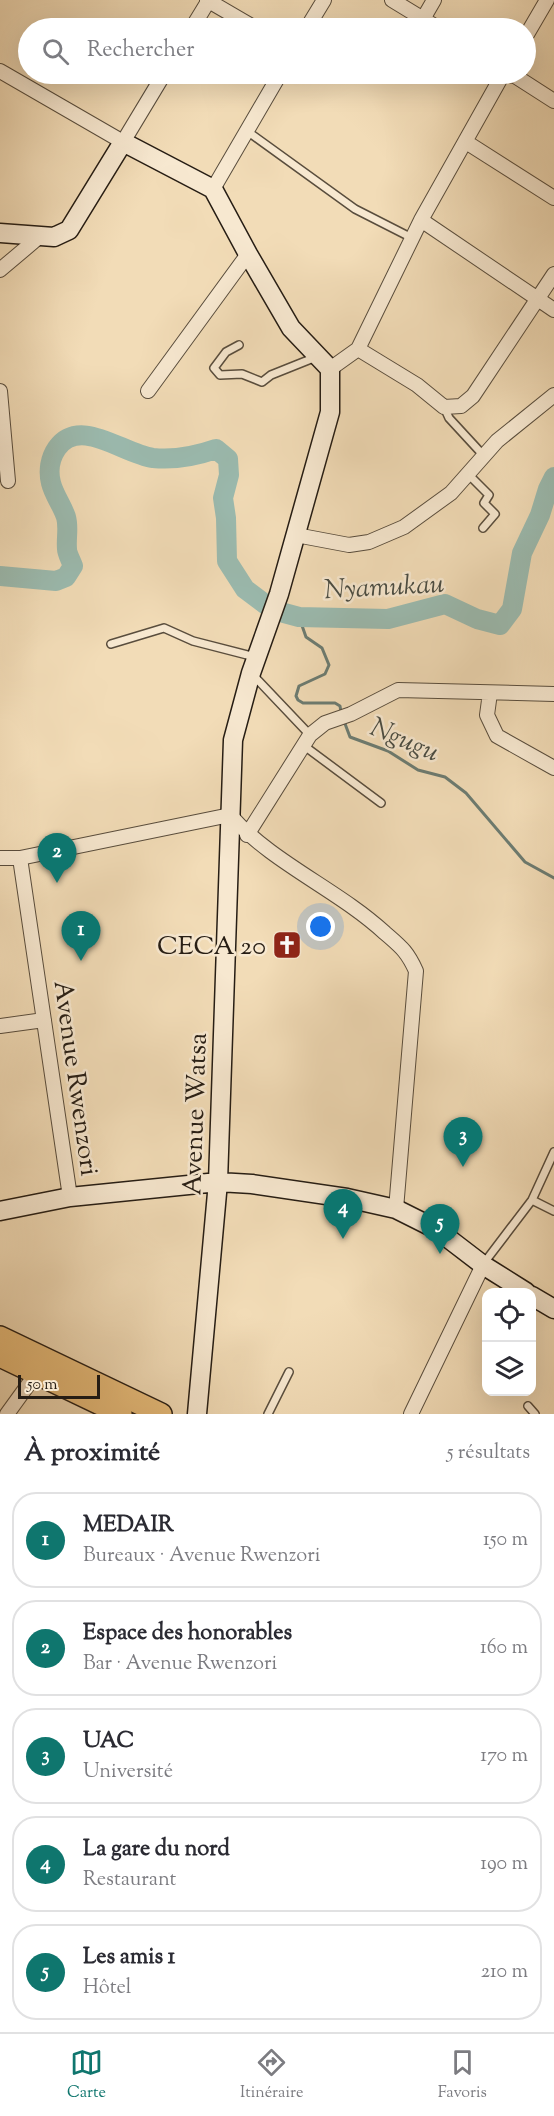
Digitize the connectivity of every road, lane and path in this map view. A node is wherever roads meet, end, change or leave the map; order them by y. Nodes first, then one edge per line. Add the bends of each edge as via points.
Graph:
1 (208, 0) edge
2 (324, 0) edge
3 (392, 0) edge
4 (434, 0) edge
5 (547, 0) edge
6 (198, 18) edge
7 (238, 18) edge
8 (313, 18) edge
9 (421, 18) edge
10 (424, 18) edge
11 (536, 18) edge
12 (0, 71) edge
13 (18, 81) edge
14 (23, 84) edge
15 (159, 84) edge
16 (274, 84) edge
17 (498, 84) edge
18 (527, 84) edge
19 (554, 101) edge
20 (247, 131) junction
21 (123, 142) junction
22 (466, 142) junction
23 (213, 189) junction
24 (554, 198) edge
25 (421, 220) junction
26 (0, 233) edge
27 (39, 237) junction
28 (412, 238) junction
29 (248, 254) junction
30 (0, 270) edge
31 (554, 274) edge
32 (537, 298) junction
33 (554, 310) edge
34 (239, 345) dead end
35 (358, 349) junction
36 (324, 362) junction
37 (0, 390) edge
38 (148, 391) dead end
39 (554, 395) edge
40 (444, 407) junction
41 (484, 456) junction
42 (468, 474) junction
43 (8, 481) dead end
44 (483, 528) dead end
45 (296, 535) junction
46 (111, 644) dead end
47 (254, 666) junction
48 (490, 693) junction
49 (554, 694) edge
50 (307, 740) junction
51 (554, 768) edge
52 (381, 803) dead end
53 (230, 815) junction
54 (247, 835) junction
55 (0, 858) edge
56 (21, 858) junction
57 (44, 1020) junction
58 (0, 1026) edge
59 (554, 1152) edge
60 (218, 1182) junction
61 (70, 1197) junction
62 (532, 1200) junction
63 (396, 1209) junction
64 (0, 1211) edge
65 (554, 1211) edge
66 (483, 1265) junction
67 (518, 1288) edge
68 (536, 1300) edge
69 (552, 1312) edge
70 (0, 1337) edge
71 (0, 1356) edge
72 (42, 1367) junction
73 (290, 1372) dead end
74 (528, 1406) dead end
75 (7, 1414) edge
76 (121, 1414) edge
77 (160, 1414) edge
78 (197, 1414) edge
79 (268, 1414) edge
80 (411, 1414) edge
81 (535, 1414) edge

1 - 6 street
1 - 7 street
2 - 8 street
3 - 9 street
4 - 10 street
5 - 11 street
12 - 13 street
14 - 21 street
15 - 21 street
16 - 20 street
17 - 22 street
18 - 19 street
20 - 23 street
20 - 28 lane via 355,209
21 - 23 street
21 - 27 street via 69,230 54,237
22 - 24 street
22 - 25 street
23 - 29 street
25 - 28 street
25 - 32 street
26 - 27 street
27 - 30 street
28 - 35 street
29 - 36 street via 291,328
29 - 38 street
31 - 32 street
32 - 33 street
32 - 40 street via 473,396 461,406
34 - 36 lane via 226,352 214,368 220,375 242,374 262,382 271,375
35 - 36 street
35 - 40 street via 417,385
36 - 45 street, Avenue Watsa via 330,412
37 - 43 street
39 - 41 street via 513,426
40 - 41 lane via 449,418
41 - 42 street
42 - 44 lane via 489,495 484,503 495,514
42 - 45 street via 451,493 404,527 369,542 349,545
45 - 47 street, Avenue Watsa
46 - 47 lane via 164,628
47 - 50 lane
47 - 53 street, Avenue Watsa via 233,740
48 - 49 street
48 - 50 street via 398,690 325,723
48 - 51 street via 487,715 497,736
50 - 52 lane
50 - 54 street
53 - 54 street
53 - 56 street
53 - 60 street, Avenue Watsa
54 - 63 street via 363,913 409,955 416,972
55 - 56 street
56 - 57 street, Avenue Rwenzori
57 - 58 street
57 - 61 street, Avenue Rwenzori
59 - 62 lane
60 - 61 street
60 - 63 street via 323,1194
60 - 78 street, Avenue Watsa
61 - 64 street
62 - 65 lane
62 - 66 lane
63 - 66 street via 436,1229
66 - 67 street
66 - 80 street
68 - 69 street
70 - 72 main road
71 - 72 main road
72 - 75 street
72 - 76 main road
72 - 77 main road
73 - 79 lane
74 - 81 lane

